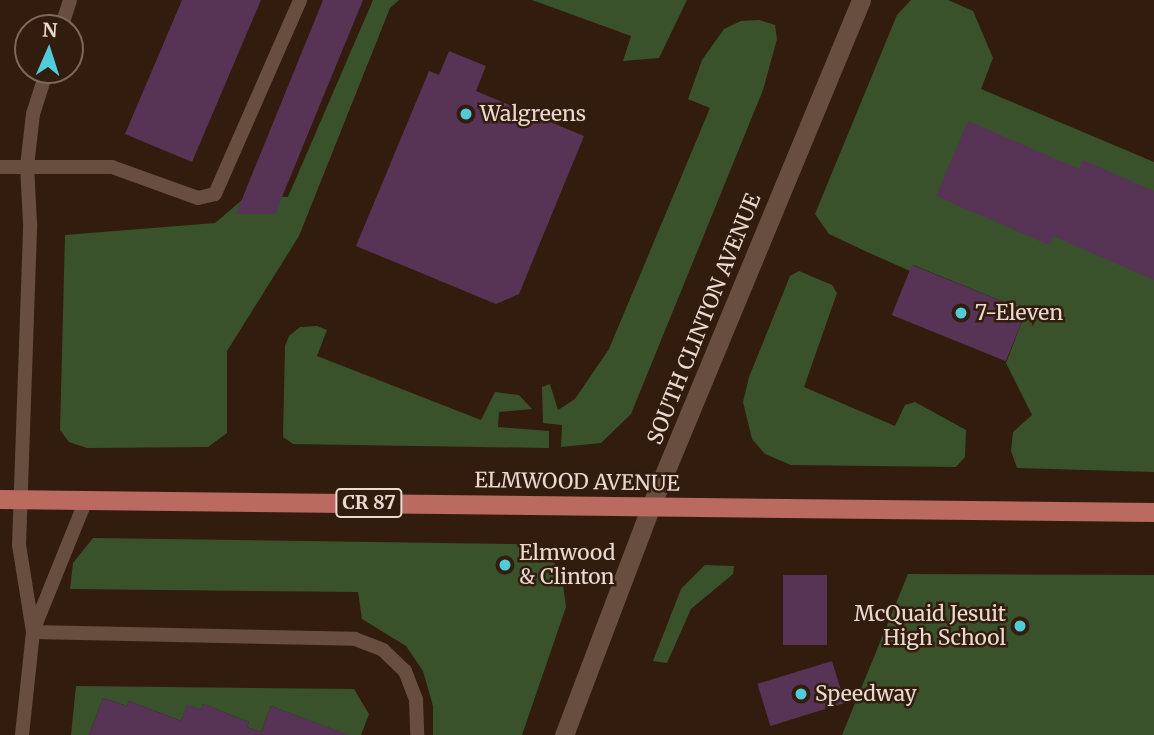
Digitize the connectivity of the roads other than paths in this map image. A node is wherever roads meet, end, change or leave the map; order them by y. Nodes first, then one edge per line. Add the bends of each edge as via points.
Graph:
1 (300, 0) edge
2 (861, 0) edge
3 (43, 84) edge
4 (27, 166) junction
5 (0, 167) edge
6 (0, 499) edge
7 (22, 499) junction
8 (86, 500) junction
9 (651, 506) junction
10 (1154, 512) edge
11 (33, 632) junction
12 (22, 735) edge
13 (417, 735) edge
14 (564, 735) edge

1 - 4 lane via 215,194 198,198 112,167
2 - 9 street, SOUTH CLINTON AVENUE
3 - 4 lane via 33,114
4 - 5 lane
4 - 7 lane
6 - 7 main road, ELMWOOD AVENUE / CR 87
7 - 8 main road, ELMWOOD AVENUE / CR 87
7 - 11 lane via 19,545
8 - 9 main road, ELMWOOD AVENUE / CR 87
8 - 11 lane
9 - 10 main road, ELMWOOD AVENUE / CR 87
9 - 14 street, SOUTH CLINTON AVENUE
11 - 12 lane
11 - 13 lane via 355,639 383,650 405,671 416,699

